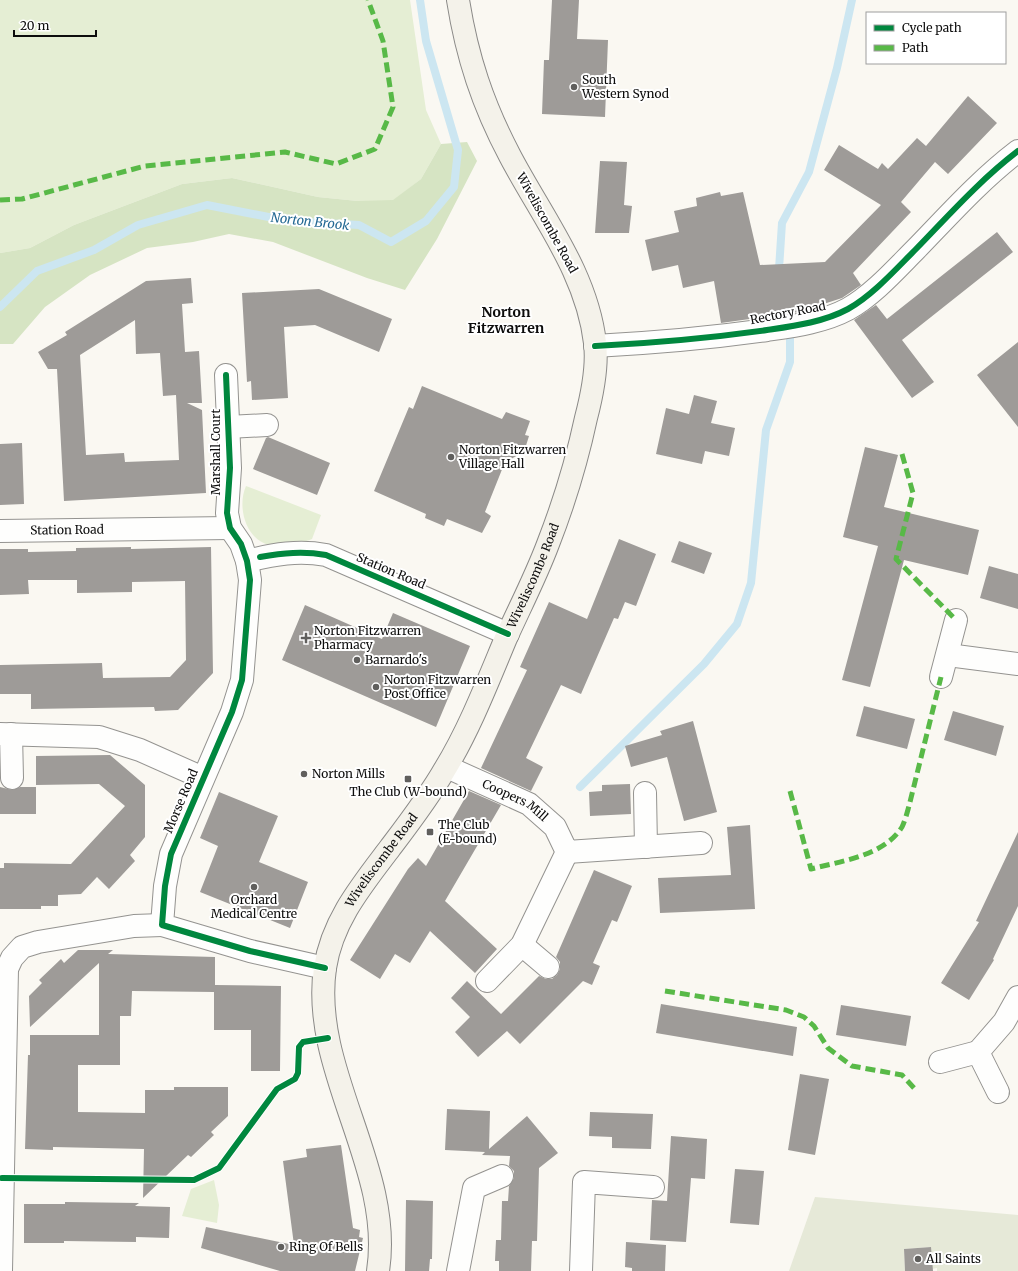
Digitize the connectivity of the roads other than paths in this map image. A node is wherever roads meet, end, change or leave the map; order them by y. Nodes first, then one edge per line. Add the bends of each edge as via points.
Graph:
1 (458, 0) edge
2 (1018, 151) edge
3 (595, 346) junction
4 (226, 375) dead end
5 (267, 425) dead end
6 (228, 427) junction
7 (230, 528) junction
8 (0, 531) edge
9 (248, 561) junction
10 (956, 620) dead end
11 (508, 634) junction
12 (948, 655) junction
13 (1018, 664) edge
14 (942, 677) dead end
15 (6, 734) edge
16 (447, 767) junction
17 (12, 778) dead end
18 (203, 778) junction
19 (645, 793) dead end
20 (702, 843) dead end
21 (646, 847) junction
22 (567, 852) junction
23 (162, 925) junction
24 (522, 945) junction
25 (548, 967) dead end
26 (325, 968) junction
27 (488, 981) dead end
28 (1018, 997) edge
29 (978, 1052) junction
30 (940, 1062) dead end
31 (998, 1092) dead end
32 (1, 1171) edge
33 (502, 1176) dead end
34 (653, 1187) dead end
35 (1, 1271) edge
36 (378, 1271) edge
37 (458, 1271) edge
38 (582, 1271) edge

1 - 3 main road, Wiveliscombe Road via 475,77 489,115 573,267 586,304
2 - 3 street, Rectory Road via 994,169 888,278 844,311 811,322 746,333
3 - 11 main road, Wiveliscombe Road via 592,393 580,445 548,543
4 - 6 street, Marshall Court
5 - 6 street, Marshall Court
6 - 7 street, Marshall Court via 230,468 226,513
7 - 8 street, Station Road
7 - 9 street, Morse Road
9 - 11 street, Station Road via 288,553 310,552 326,555
9 - 18 street, Morse Road via 250,580 242,680 232,712
10 - 12 street
11 - 16 main road, Wiveliscombe Road
12 - 13 street
12 - 14 street
15 - 17 street, Morse Road
15 - 18 street, Morse Road via 100,737 140,750
16 - 22 street, Coopers Mill via 529,804 555,827
16 - 26 main road, Wiveliscombe Road via 347,907 330,943
18 - 23 street, Morse Road via 171,854
19 - 21 street
20 - 21 street
21 - 22 street
22 - 24 street
23 - 26 street via 250,951
23 - 32 street via 134,926 38,942 22,948 12,958 7,969
24 - 25 street
24 - 27 street
26 - 36 main road, Wiveliscombe Road via 323,990 328,1038 371,1186 379,1226
28 - 29 street via 1004,1022
29 - 30 street
29 - 31 street
32 - 35 street
33 - 37 street via 474,1188
34 - 38 street via 584,1182

